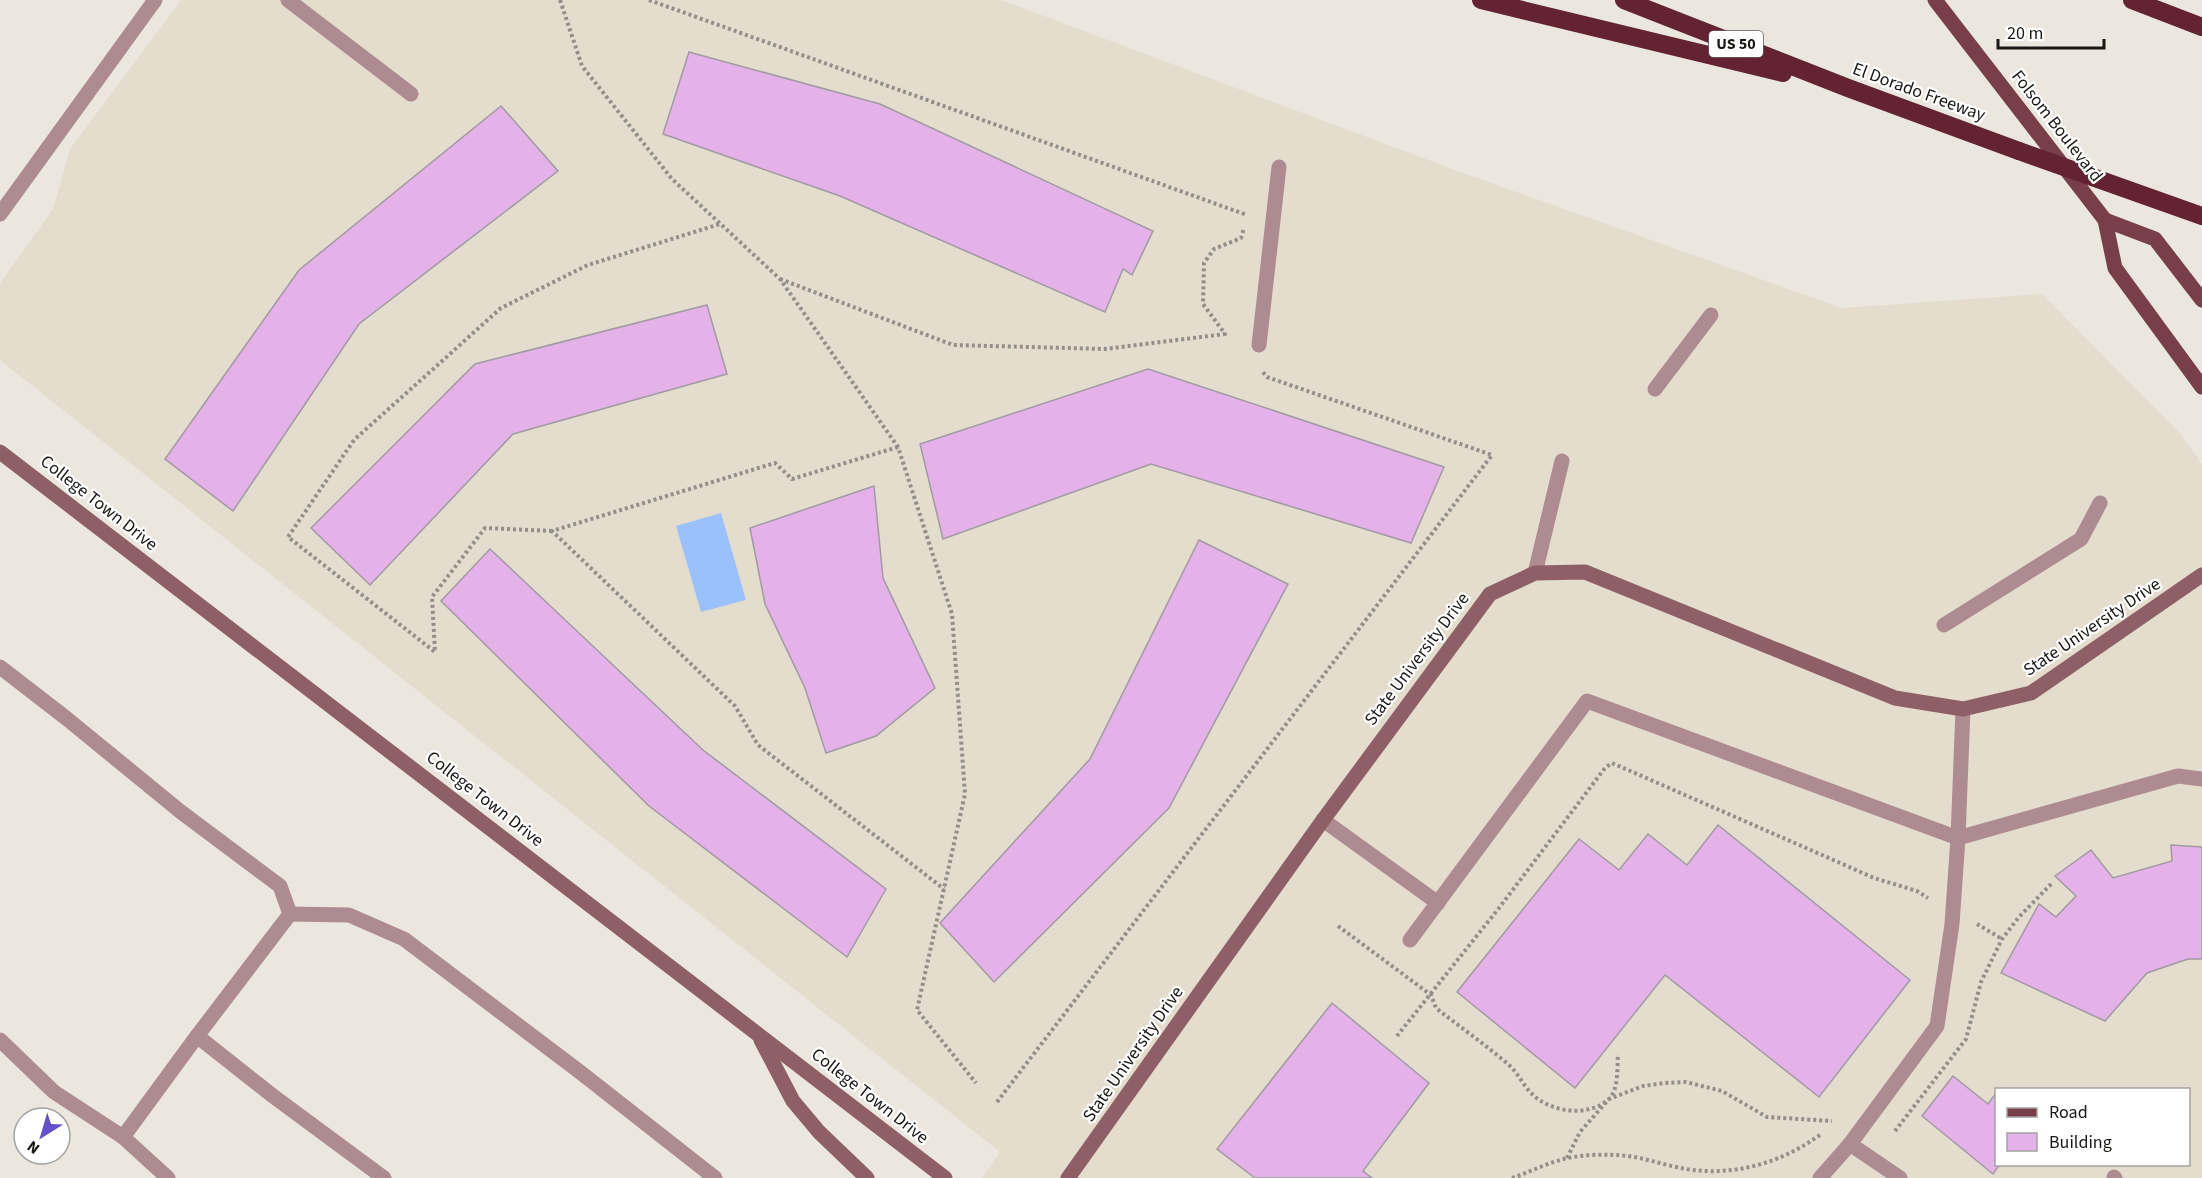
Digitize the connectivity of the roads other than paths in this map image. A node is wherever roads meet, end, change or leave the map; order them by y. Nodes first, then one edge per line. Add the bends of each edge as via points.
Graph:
1 (155, 0) edge
2 (288, 0) edge
3 (1481, 0) edge
4 (1624, 0) edge
5 (1935, 0) edge
6 (2132, 0) edge
7 (2202, 27) edge
8 (1848, 88) junction
9 (411, 94) dead end
10 (1279, 167) dead end
11 (0, 214) edge
12 (2202, 216) edge
13 (2105, 220) junction
14 (2202, 300) edge
15 (1711, 315) dead end
16 (1259, 345) dead end
17 (2202, 387) edge
18 (1655, 389) dead end
19 (0, 452) edge
20 (1562, 461) dead end
21 (2100, 503) dead end
22 (1535, 573) junction
23 (2202, 575) edge
24 (1944, 625) dead end
25 (0, 667) edge
26 (1963, 709) junction
27 (2202, 779) edge
28 (1323, 820) junction
29 (1958, 838) junction
30 (1438, 903) junction
31 (290, 914) junction
32 (1410, 940) dead end
33 (759, 1034) junction
34 (197, 1036) junction
35 (0, 1040) edge
36 (123, 1137) junction
37 (1855, 1138) junction
38 (168, 1178) edge
39 (384, 1178) edge
40 (715, 1178) edge
41 (867, 1178) edge
42 (945, 1178) edge
43 (1068, 1178) edge
44 (1820, 1178) edge
45 (1900, 1178) edge

1 - 11 lane
2 - 9 lane
3 - 8 highway
4 - 8 highway, El Dorado Freeway / US 50
5 - 13 main road, Folsom Boulevard
6 - 7 highway
8 - 12 highway, El Dorado Freeway / US 50, bridge
10 - 16 lane
13 - 14 main road via 2155,239
13 - 17 main road, Folsom Boulevard via 2115,268
15 - 18 lane
19 - 33 street, College Town Drive
20 - 22 lane
21 - 24 lane via 2081,539
22 - 26 street, State University Drive via 1585,572 1894,698
22 - 28 street, State University Drive via 1490,594
23 - 26 street, State University Drive via 2031,693
25 - 31 lane via 280,886
26 - 29 lane
27 - 29 lane via 2178,776
28 - 30 lane
28 - 43 street, State University Drive
29 - 30 lane via 1587,701
29 - 37 lane via 1937,1026
30 - 32 lane
31 - 34 lane
31 - 40 lane via 350,915 404,939
33 - 41 street via 793,1101
33 - 42 street, College Town Drive
34 - 36 lane
34 - 39 lane
35 - 36 lane via 54,1092
36 - 38 lane
37 - 44 lane
37 - 45 lane

